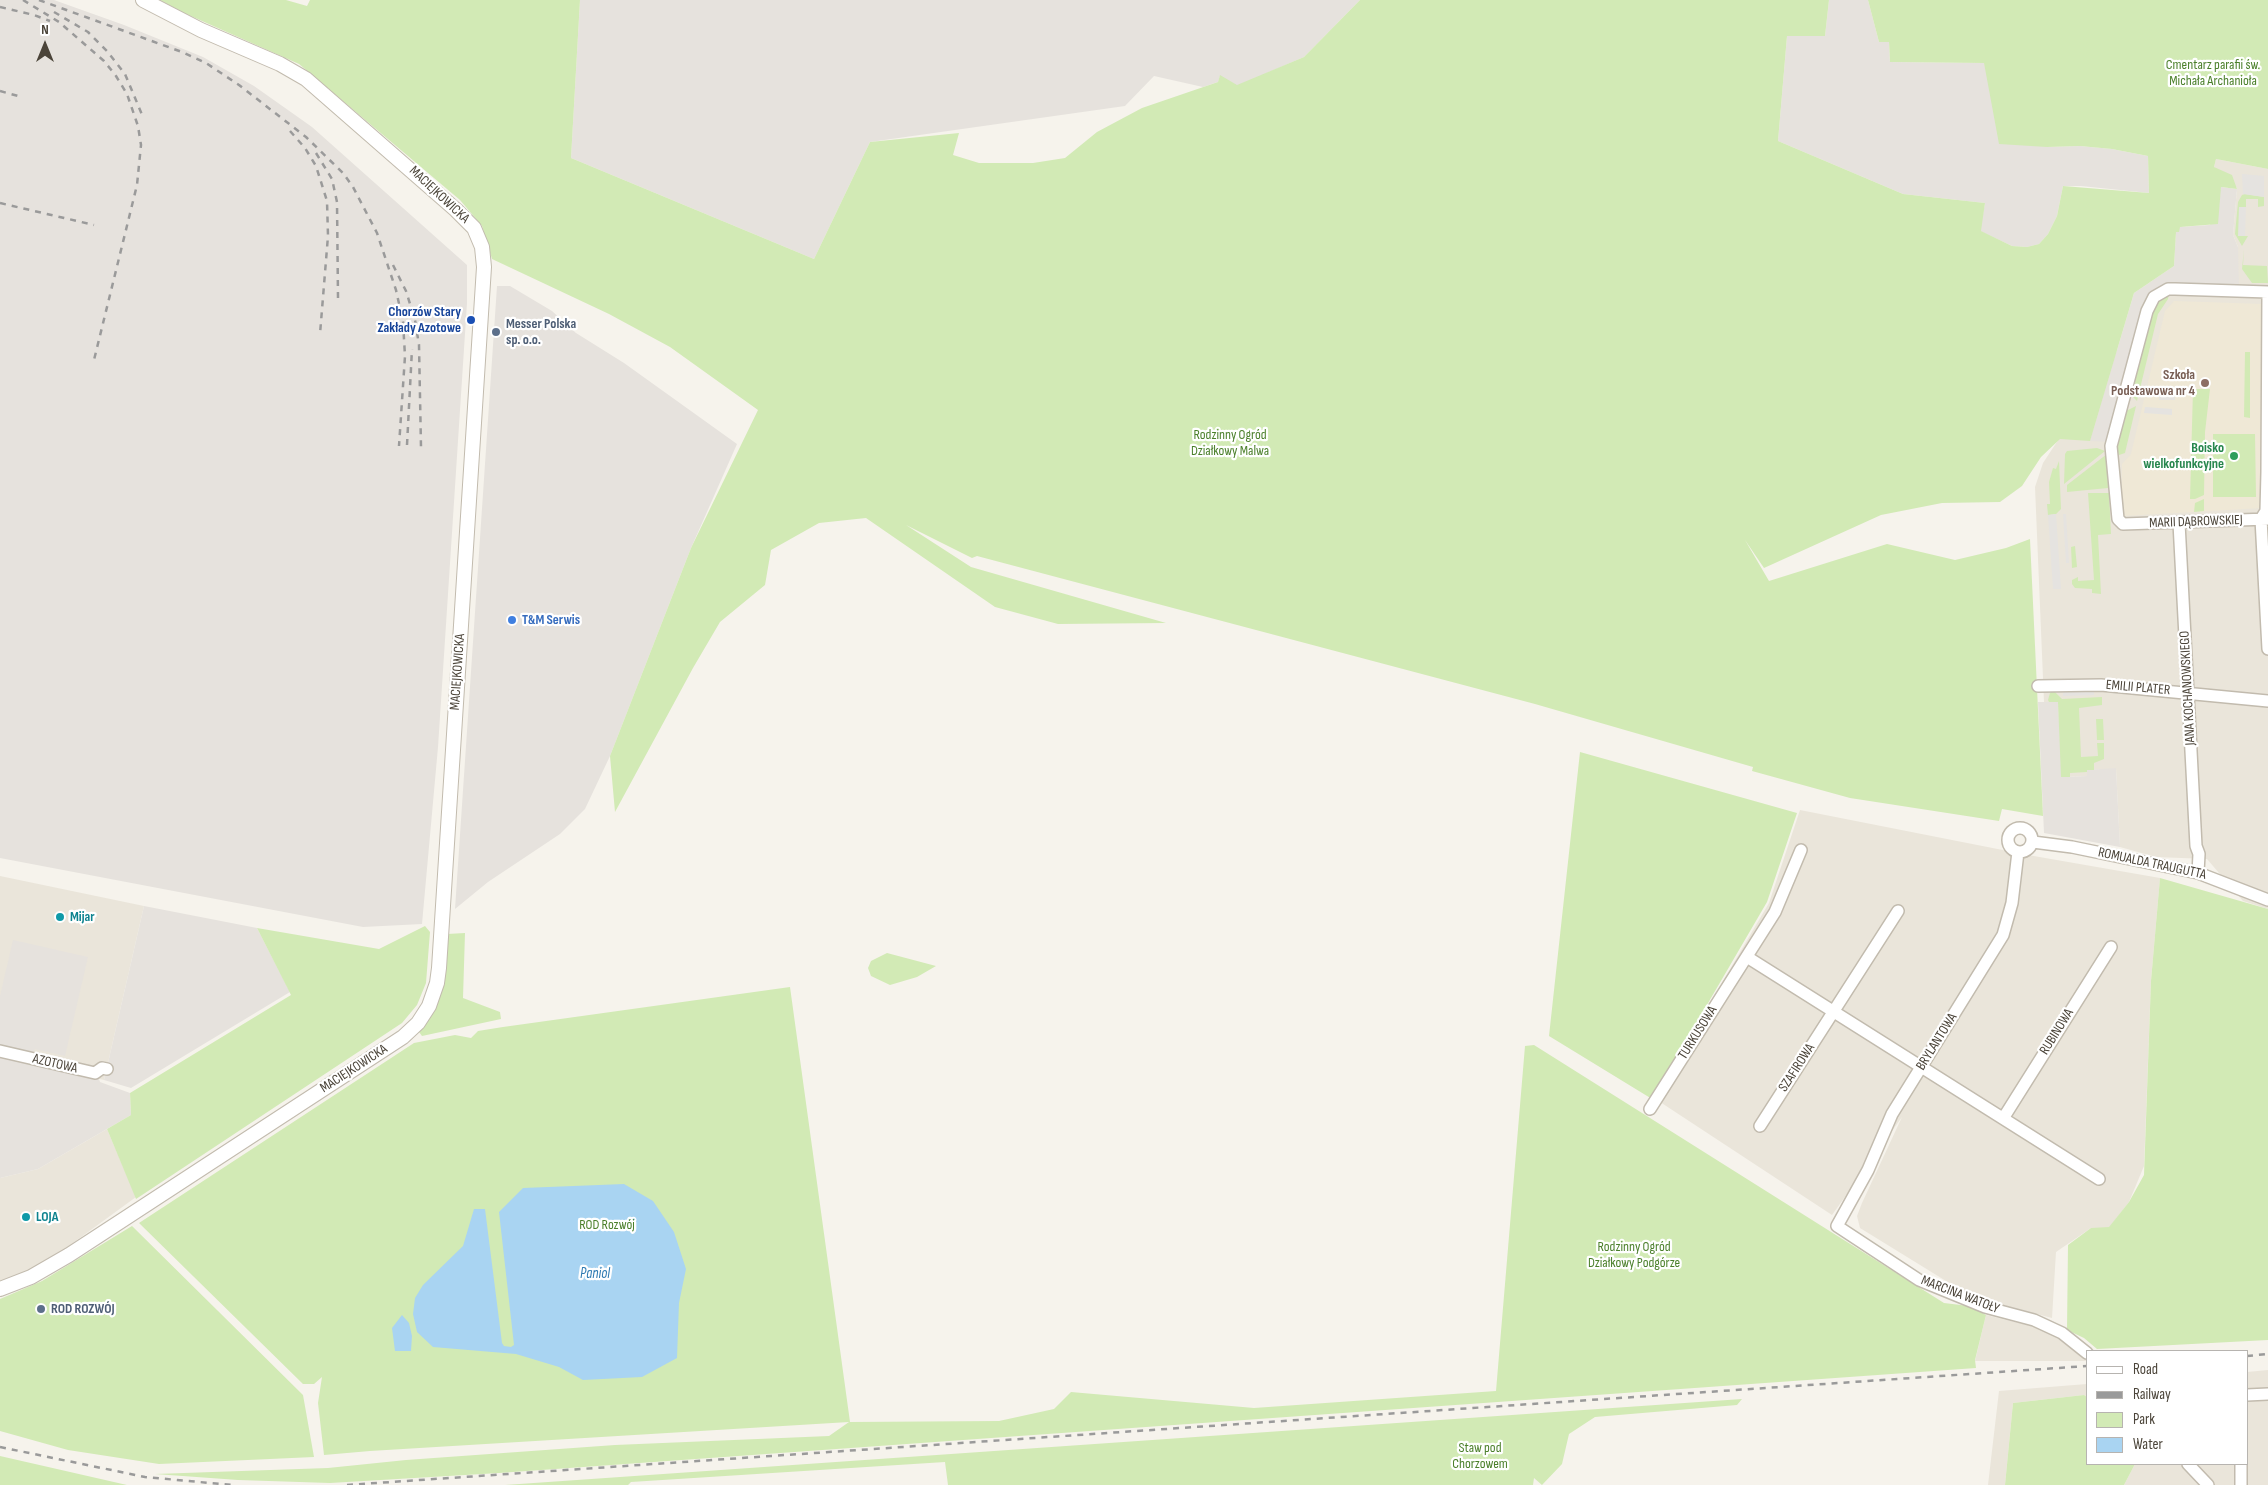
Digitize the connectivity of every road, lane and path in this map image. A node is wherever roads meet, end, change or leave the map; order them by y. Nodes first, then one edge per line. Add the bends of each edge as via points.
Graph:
1 (143, 0) edge
2 (2268, 292) edge
3 (2265, 519) edge
4 (2179, 523) junction
5 (2268, 649) edge
6 (2038, 686) dead end
7 (2188, 692) junction
8 (2268, 701) edge
9 (2032, 842) junction
10 (1801, 850) dead end
11 (2018, 852) junction
12 (2198, 873) junction
13 (2268, 900) edge
14 (1898, 911) dead end
15 (2111, 947) dead end
16 (1747, 957) junction
17 (1834, 1011) junction
18 (0, 1051) edge
19 (1922, 1066) junction
20 (108, 1069) dead end
21 (1650, 1109) dead end
22 (2004, 1117) junction
23 (1760, 1126) dead end
24 (2099, 1179) dead end
25 (1837, 1226) joint
26 (0, 1289) edge
27 (2086, 1352) edge
28 (2248, 1394) edge
29 (2268, 1394) edge
30 (2189, 1465) edge
31 (2241, 1465) edge
32 (2208, 1485) edge
33 (2240, 1485) edge

1 - 26 street, MACIEJKOWICKA via 306,79 461,214 474,228 482,246 484,267 439,968 429,1006 403,1037 69,1255 31,1277
2 - 3 street
2 - 4 street, MARII DĄBROWSKIEJ via 2168,289 2154,297 2150,304 2111,446 2118,519 2123,524
3 - 4 street, MARII DĄBROWSKIEJ
3 - 5 street
4 - 7 street, JANA KOCHANOWSKIEGO
6 - 7 street, EMILII PLATER via 2101,685
7 - 8 street, EMILII PLATER
7 - 12 street, JANA KOCHANOWSKIEGO
9 - 11 street via 2027,850
9 - 11 street via 2027,830 2013,830 2008,843
9 - 12 street, ROMUALDA TRAUGUTTA
10 - 16 street, TURKUSOWA via 1775,912
11 - 19 street, BRYLANTOWA via 2012,903 2003,935
12 - 13 street, ROMUALDA TRAUGUTTA
14 - 17 street, SZAFIROWA
15 - 22 street, RUBINOWA
16 - 17 street
16 - 21 street, TURKUSOWA
17 - 19 street
17 - 23 street, SZAFIROWA
18 - 20 street, AZOTOWA via 95,1073 102,1068
19 - 22 street
19 - 25 street, BRYLANTOWA via 1884,1130 1868,1170
22 - 24 street
25 - 27 street, MARCINA WATOŁY via 1919,1280 1985,1307 2034,1320 2062,1333
28 - 29 street
30 - 32 street
31 - 33 street

